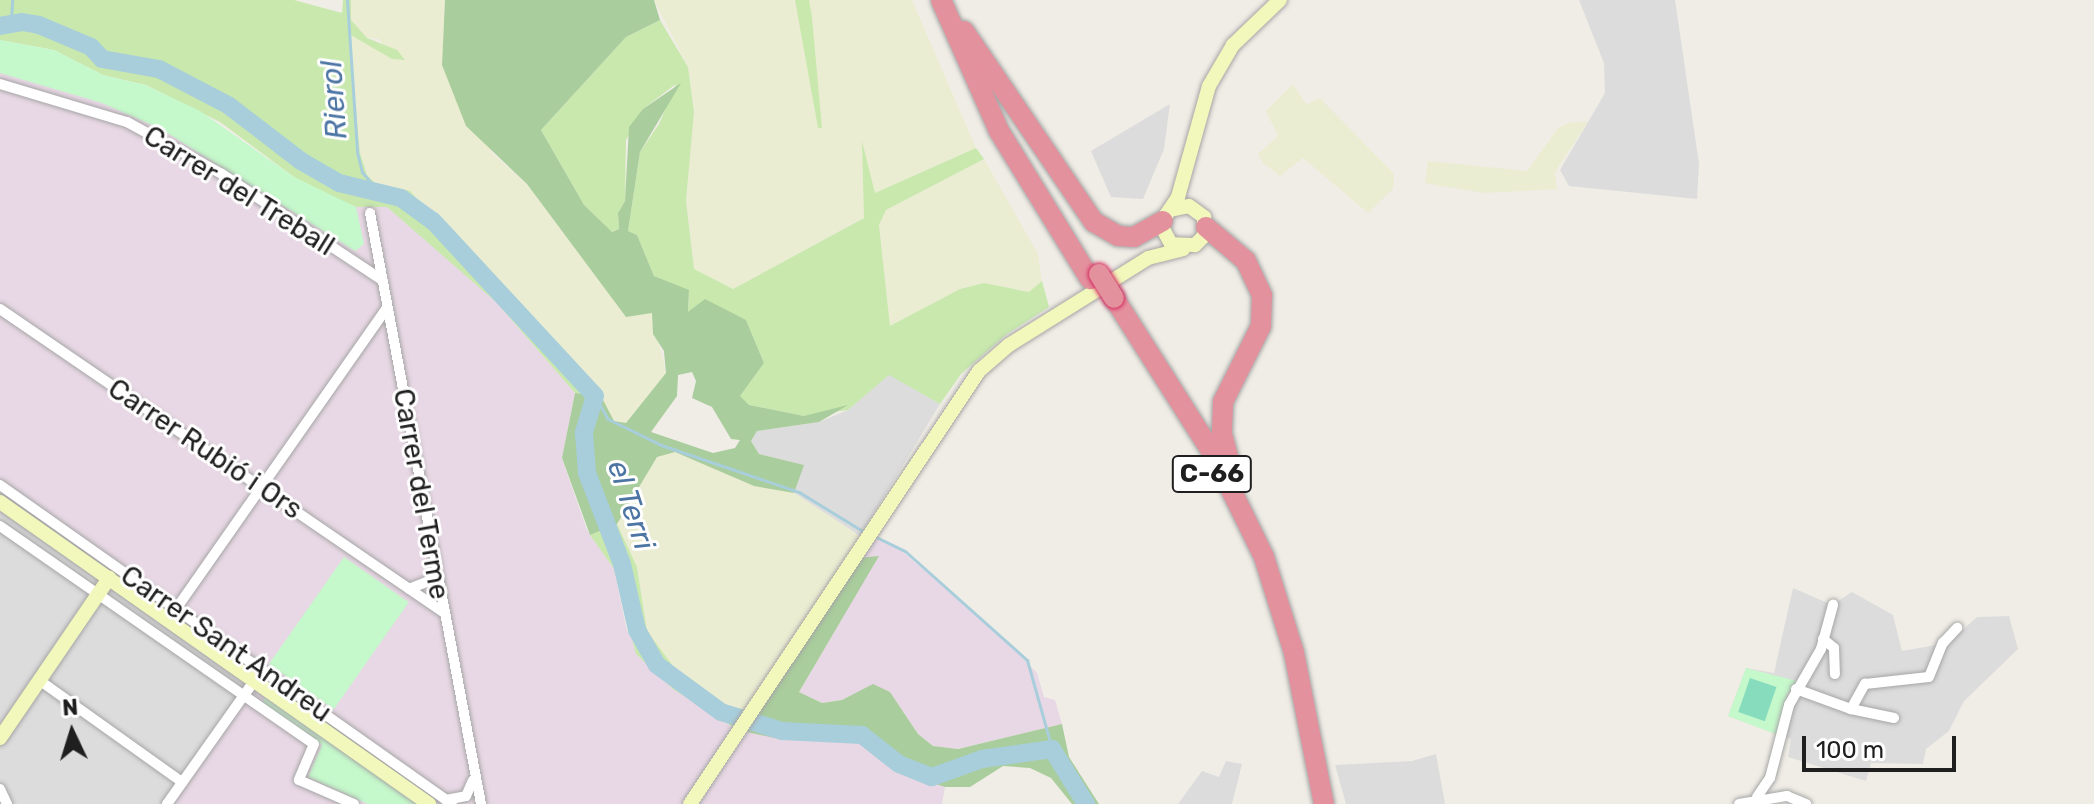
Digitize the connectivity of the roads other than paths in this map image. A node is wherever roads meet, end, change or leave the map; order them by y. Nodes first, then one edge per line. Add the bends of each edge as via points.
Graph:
1 (941, 0) edge
2 (954, 0) edge
3 (1280, 0) edge
4 (964, 31) junction
5 (0, 84) edge
6 (1185, 176) junction
7 (1195, 208) junction
8 (370, 213) dead end
9 (1166, 222) junction
10 (1206, 227) junction
11 (1183, 249) junction
12 (1148, 258) junction
13 (1095, 277) junction
14 (382, 280) junction
15 (1109, 300) junction
16 (387, 308) junction
17 (0, 309) edge
18 (392, 335) junction
19 (367, 338) junction
20 (0, 485) edge
21 (261, 488) junction
22 (0, 502) edge
23 (1244, 510) junction
24 (0, 526) edge
25 (109, 578) junction
26 (436, 578) junction
27 (409, 589) junction
28 (98, 594) junction
29 (1833, 605) dead end
30 (176, 609) junction
31 (443, 612) junction
32 (1957, 628) dead end
33 (1823, 639) junction
34 (1835, 674) dead end
35 (39, 680) junction
36 (254, 681) junction
37 (1796, 689) junction
38 (244, 695) junction
39 (1851, 709) junction
40 (1894, 718) dead end
41 (5, 725) edge
42 (0, 738) edge
43 (473, 774) junction
44 (182, 782) junction
45 (0, 789) edge
46 (1757, 797) junction
47 (449, 802) edge
48 (7, 804) edge
49 (167, 804) edge
50 (354, 804) edge
51 (429, 804) edge
52 (481, 804) edge
53 (690, 804) edge
54 (1315, 804) edge
55 (1324, 804) edge
56 (1739, 804) edge
57 (1806, 804) edge

1 - 13 highway, C-66 via 999,131
2 - 4 highway, C-66
3 - 6 main road via 1233,45 1214,76 1191,139
4 - 9 highway via 1094,222 1118,236 1134,237
4 - 13 highway, C-66 via 1009,127
5 - 14 street, Carrer del Treball via 127,122 222,174
6 - 7 main road
6 - 9 main road
7 - 9 main road
7 - 10 main road
8 - 14 street, Carrer del Terme
9 - 11 main road
9 - 12 main road
10 - 11 main road via 1200,241
10 - 23 highway via 1246,261 1262,295 1261,326 1228,388 1221,421
11 - 12 main road
12 - 53 main road via 1009,345 979,371
13 - 15 highway, C-66
14 - 16 street, Carrer del Terme
15 - 23 highway, C-66
15 - 54 highway, C-66 via 1246,542 1286,661
16 - 18 street, Carrer del Terme
16 - 19 street
17 - 21 street, Carrer Rubió i Ors
18 - 19 street
18 - 26 street, Carrer del Terme
19 - 21 street
20 - 30 street, Carrer Sant Andreu
21 - 27 street, Carrer Rubió i Ors
21 - 30 street
22 - 25 main road
23 - 55 highway, C-66 via 1288,628
24 - 28 street
25 - 28 main road
25 - 36 main road
26 - 27 street
26 - 31 street, Carrer del Terme
27 - 31 street, Carrer Rubió i Ors
28 - 35 main road
28 - 38 street
29 - 33 street
30 - 47 street, Carrer Sant Andreu
31 - 43 street, Carrer del Terme
32 - 39 street via 1943,643 1929,677 1865,684
33 - 34 street via 1834,648
33 - 37 street
35 - 41 main road
35 - 44 street
36 - 38 street
36 - 51 main road
37 - 39 street
37 - 46 street via 1770,778
38 - 44 street
38 - 50 street via 314,744 299,780
39 - 40 street
41 - 42 main road
43 - 47 street via 466,796
43 - 52 street, Carrer del Terme
44 - 49 street
45 - 48 street
46 - 56 street
46 - 57 street via 1787,796

